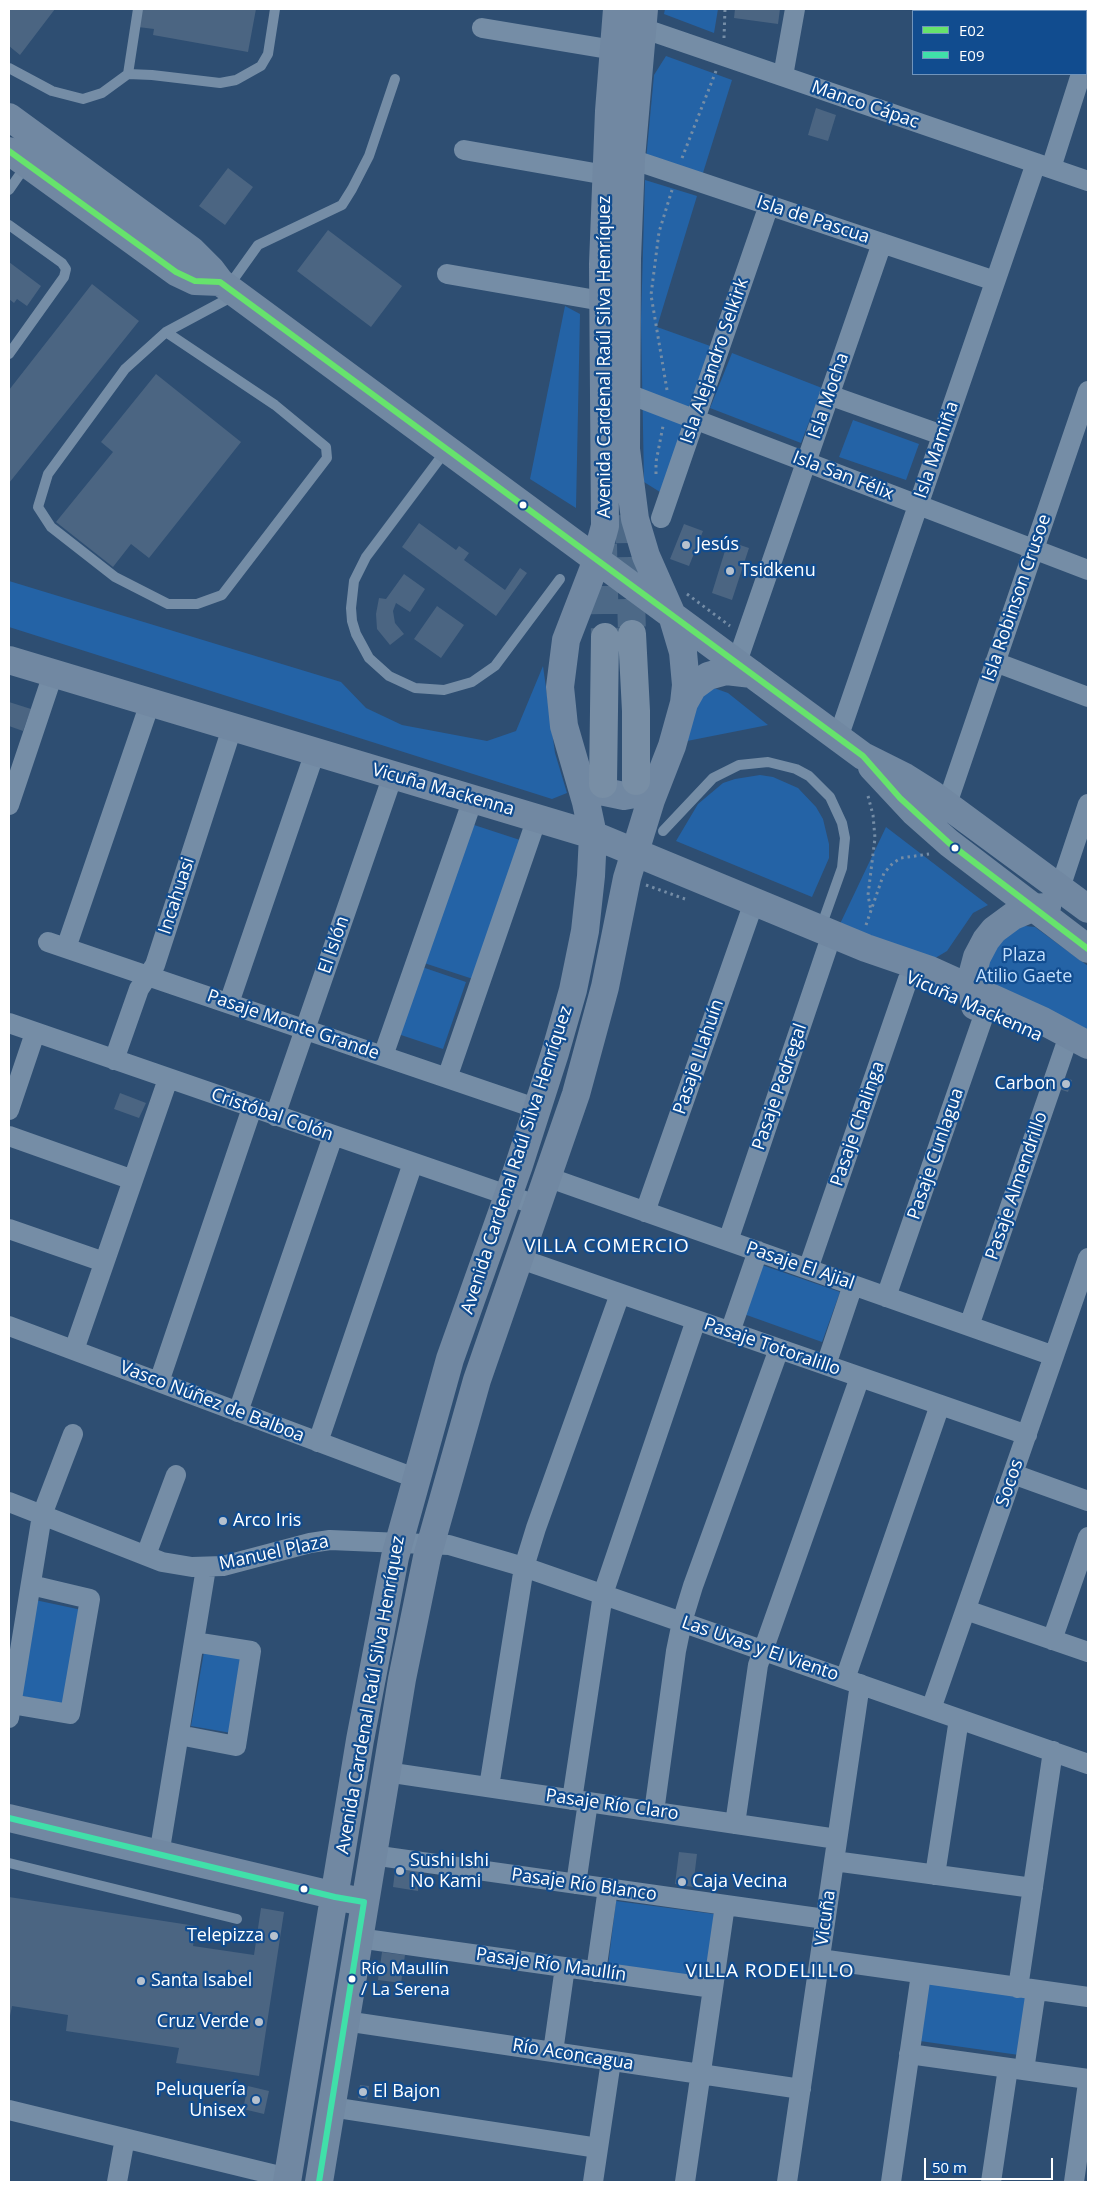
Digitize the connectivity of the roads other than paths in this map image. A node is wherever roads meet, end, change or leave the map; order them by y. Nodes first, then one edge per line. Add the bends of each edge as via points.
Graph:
1 (138, 9) edge
2 (275, 9) edge
3 (795, 9) edge
4 (617, 10) edge
5 (645, 15) edge
6 (482, 28) dead end
7 (627, 53) junction
8 (9, 68) edge
9 (128, 74) junction
10 (1081, 75) edge
11 (783, 76) junction
12 (395, 80) dead end
13 (9, 117) edge
14 (464, 150) dead end
15 (18, 157) edge
16 (631, 159) junction
17 (1043, 166) junction
18 (606, 175) junction
19 (1088, 181) edge
20 (9, 190) edge
21 (769, 205) junction
22 (9, 225) edge
23 (882, 243) junction
24 (447, 274) dead end
25 (995, 281) junction
26 (228, 288) junction
27 (602, 301) junction
28 (166, 332) junction
29 (9, 354) edge
30 (1088, 392) edge
31 (626, 393) junction
32 (829, 395) junction
33 (695, 420) junction
34 (942, 434) junction
35 (447, 449) junction
36 (806, 462) junction
37 (918, 505) junction
38 (661, 518) dead end
39 (1034, 549) junction
40 (596, 559) junction
41 (1088, 570) edge
42 (560, 579) dead end
43 (678, 603) junction
44 (632, 634) tunnel mouth
45 (605, 637) tunnel mouth
46 (745, 658) junction
47 (9, 660) edge
48 (995, 662) junction
49 (53, 674) junction
50 (1088, 697) edge
51 (150, 704) junction
52 (684, 704) junction
53 (232, 728) junction
54 (838, 738) junction
55 (315, 752) junction
56 (863, 756) junction
57 (393, 775) junction
58 (647, 779) junction
59 (592, 781) junction
60 (472, 799) junction
61 (947, 804) junction
62 (1088, 804) edge
63 (9, 805) edge
64 (537, 818) junction
65 (663, 831) dead end
66 (592, 835) junction
67 (630, 865) junction
68 (1060, 888) junction
69 (754, 902) junction
70 (1032, 908) junction
71 (1088, 909) edge
72 (1088, 913) edge
73 (826, 931) junction
74 (48, 942) dead end
75 (66, 948) junction
76 (1088, 949) edge
77 (977, 957) junction
78 (919, 974) junction
79 (147, 976) junction
80 (229, 1003) junction
81 (978, 1003) junction
82 (9, 1023) edge
83 (305, 1029) junction
84 (35, 1033) junction
85 (1081, 1050) edge
86 (383, 1056) junction
87 (114, 1060) junction
88 (447, 1078) junction
89 (168, 1079) junction
90 (252, 1108) junction
91 (538, 1109) junction
92 (9, 1110) edge
93 (275, 1116) junction
94 (9, 1136) edge
95 (333, 1136) junction
96 (413, 1163) junction
97 (546, 1177) junction
98 (133, 1180) junction
99 (508, 1196) junction
100 (536, 1205) junction
101 (645, 1212) junction
102 (9, 1229) edge
103 (728, 1241) junction
104 (758, 1251) junction
105 (518, 1258) junction
106 (1088, 1258) edge
107 (104, 1262) junction
108 (808, 1269) junction
109 (853, 1285) junction
110 (620, 1294) junction
111 (886, 1297) junction
112 (1080, 1308) edge
113 (696, 1320) junction
114 (9, 1326) edge
115 (969, 1326) junction
116 (730, 1332) junction
117 (779, 1349) junction
118 (74, 1350) junction
119 (1054, 1356) junction
120 (826, 1366) junction
121 (860, 1377) junction
122 (159, 1382) junction
123 (940, 1405) junction
124 (238, 1412) junction
125 (73, 1434) dead end
126 (1027, 1435) junction
127 (318, 1442) junction
128 (1013, 1474) junction
129 (176, 1475) dead end
130 (415, 1478) junction
131 (1088, 1500) edge
132 (9, 1502) edge
133 (42, 1515) junction
134 (1088, 1537) edge
135 (398, 1543) junction
136 (430, 1545) junction
137 (146, 1555) junction
138 (1084, 1561) edge
139 (524, 1567) junction
140 (206, 1568) junction
141 (32, 1585) junction
142 (603, 1594) junction
143 (966, 1610) junction
144 (682, 1622) junction
145 (1052, 1640) junction
146 (194, 1642) junction
147 (763, 1650) junction
148 (1088, 1652) edge
149 (853, 1681) junction
150 (931, 1709) junction
151 (10, 1711) edge
152 (959, 1719) junction
153 (179, 1735) junction
154 (1053, 1751) junction
155 (1088, 1764) edge
156 (386, 1772) junction
157 (489, 1787) junction
158 (580, 1801) junction
159 (654, 1812) junction
160 (9, 1818) edge
161 (736, 1824) junction
162 (837, 1839) junction
163 (159, 1855) junction
164 (372, 1855) junction
165 (834, 1861) junction
166 (9, 1863) edge
167 (935, 1875) junction
168 (576, 1884) junction
169 (608, 1888) junction
170 (1033, 1888) junction
171 (335, 1897) junction
172 (364, 1902) junction
173 (725, 1905) junction
174 (236, 1919) dead end
175 (825, 1919) junction
176 (358, 1938) junction
177 (820, 1959) junction
178 (565, 1967) junction
179 (596, 1972) junction
180 (921, 1974) junction
181 (713, 1988) junction
182 (1027, 1989) junction
183 (1088, 1998) edge
184 (345, 2021) junction
185 (553, 2052) junction
186 (909, 2054) junction
187 (611, 2061) junction
188 (1016, 2069) junction
189 (701, 2074) junction
190 (1088, 2081) edge
191 (800, 2089) junction
192 (331, 2108) junction
193 (9, 2110) edge
194 (125, 2138) junction
195 (598, 2148) junction
196 (1079, 2172) edge
197 (287, 2180) edge
198 (117, 2182) edge
199 (319, 2182) edge
200 (593, 2182) edge
201 (685, 2182) edge
202 (787, 2182) edge
203 (891, 2182) edge
204 (991, 2182) edge

1 - 9 lane
2 - 9 lane via 268,54 260,66 236,80 220,83
3 - 11 street
4 - 7 main road, Avenida Cardenal Raúl Silva Henríquez
5 - 7 main road, Avenida Cardenal Raúl Silva Henríquez
5 - 11 street, Manco Cápac via 722,56
6 - 7 street
7 - 16 main road, Avenida Cardenal Raúl Silva Henríquez
7 - 18 main road, Avenida Cardenal Raúl Silva Henríquez
8 - 9 lane via 52,91 83,99 102,93
10 - 17 street, Isla Mamiña
11 - 17 street, Manco Cápac
12 - 26 lane via 369,156 342,205 258,245
13 - 26 main road via 191,250
14 - 18 street
15 - 20 lane
15 - 26 main road via 176,272 195,281
16 - 21 street, Isla de Pascua
16 - 31 main road, Avenida Cardenal Raúl Silva Henríquez
17 - 19 street, Manco Cápac
17 - 25 street, Isla Mamiña
18 - 27 main road, Avenida Cardenal Raúl Silva Henríquez
21 - 23 street, Isla de Pascua
21 - 33 street, Isla Alejandro Selkirk
22 - 29 lane via 66,269 64,277
23 - 25 street, Isla de Pascua
23 - 32 street, Isla Mocha
24 - 27 street
25 - 34 street, Isla Mamiña
26 - 28 lane
26 - 35 main road
27 - 40 main road, Avenida Cardenal Raúl Silva Henríquez via 606,508 604,532
28 - 28 lane via 275,405 326,447 327,458 222,595 197,604 168,604 115,577 51,527 38,507 48,474 125,369
30 - 39 street, Isla Robinson Crusoe
31 - 33 street, Isla San Félix
31 - 43 main road, Avenida Cardenal Raúl Silva Henríquez via 628,472 635,519 650,565
32 - 34 street
32 - 36 street, Isla Mocha
33 - 36 street, Isla San Félix
33 - 38 street, Isla Alejandro Selkirk
34 - 37 street, Isla Mamiña
35 - 40 main road
35 - 42 lane via 366,557 354,581 352,621 369,658 389,676 415,688 444,690 472,682 495,666
36 - 37 street, Isla San Félix
36 - 46 street, Isla Mocha
37 - 39 street, Isla San Félix
37 - 54 street, Isla Mamiña
39 - 41 street, Isla San Félix
39 - 48 street, Isla Robinson Crusoe
40 - 43 main road
40 - 59 main road, Avenida Cardenal Raúl Silva Henríquez via 568,631 560,687 564,726
43 - 46 main road
43 - 52 main road, Avenida Cardenal Raúl Silva Henríquez via 685,662
44 - 58 highway via 636,711
45 - 59 highway
46 - 52 main road via 693,687
46 - 54 main road
47 - 49 main road, Vicuña Mackenna
48 - 50 street
48 - 61 street, Isla Robinson Crusoe
49 - 51 main road, Vicuña Mackenna
49 - 63 street
51 - 53 main road, Vicuña Mackenna
51 - 75 street
52 - 58 main road, Avenida Cardenal Raúl Silva Henríquez via 672,746
53 - 55 main road, Vicuña Mackenna
53 - 79 street, Incahuasi via 154,965
54 - 56 main road
55 - 57 main road, Vicuña Mackenna
55 - 80 street
56 - 61 main road via 905,777
56 - 70 main road via 914,812
57 - 60 main road, Vicuña Mackenna
57 - 83 street, El Islón
58 - 59 main road via 640,792 624,796 600,791
58 - 67 main road, Avenida Cardenal Raúl Silva Henríquez
59 - 66 main road, Avenida Cardenal Raúl Silva Henríquez
60 - 64 main road, Vicuña Mackenna
60 - 86 street
61 - 68 main road
62 - 68 street
64 - 66 main road, Vicuña Mackenna
64 - 88 street
65 - 73 lane via 713,778 739,765 768,762 809,776 830,797 845,838 842,868
66 - 67 main road, Vicuña Mackenna
66 - 91 main road, Avenida Cardenal Raúl Silva Henríquez via 583,940 565,1022
67 - 69 main road, Vicuña Mackenna
67 - 97 main road, Avenida Cardenal Raúl Silva Henríquez via 591,1041
68 - 71 main road
69 - 73 main road, Vicuña Mackenna
69 - 101 street, Pasaje Llahuín
70 - 72 main road via 1058,907
70 - 76 main road
70 - 77 main road via 1004,921 986,940
73 - 78 main road, Vicuña Mackenna via 892,955
73 - 103 street, Pasaje Pedregal
74 - 75 street, Pasaje Monte Grande
75 - 79 street, Pasaje Monte Grande
77 - 78 main road via 956,967
77 - 81 main road via 973,972
78 - 81 main road, Vicuña Mackenna
78 - 108 street, Pasaje Chalinga
79 - 80 street, Pasaje Monte Grande
79 - 87 street, Incahuasi via 139,989
80 - 83 street, Pasaje Monte Grande
81 - 85 main road, Vicuña Mackenna via 1044,1021
81 - 111 street, Pasaje Cunlagua
82 - 84 street, Cristóbal Colón
83 - 86 street, Pasaje Monte Grande
83 - 93 street, El Islón
84 - 87 street, Cristóbal Colón
84 - 92 street
85 - 115 street, Pasaje Almendrillo
86 - 88 street, Pasaje Monte Grande
87 - 89 street, Cristóbal Colón
88 - 91 street, Pasaje Monte Grande
89 - 90 street, Cristóbal Colón
89 - 98 street
90 - 93 street, Cristóbal Colón
90 - 122 street
91 - 99 main road, Avenida Cardenal Raúl Silva Henríquez
93 - 95 street, Cristóbal Colón
94 - 98 street
95 - 96 street, Cristóbal Colón
95 - 124 street
96 - 99 street, Cristóbal Colón
96 - 127 street
97 - 100 main road, Avenida Cardenal Raúl Silva Henríquez
97 - 101 street, Pasaje El Ajial
98 - 107 street
99 - 100 street, Cristóbal Colón
99 - 130 main road, Avenida Cardenal Raúl Silva Henríquez via 450,1360
100 - 105 main road, Avenida Cardenal Raúl Silva Henríquez
101 - 103 street, Pasaje El Ajial
102 - 107 street
103 - 104 street, Pasaje El Ajial
104 - 108 street, Pasaje El Ajial
104 - 116 street
105 - 110 street, Pasaje Totoralillo
105 - 136 main road, Avenida Cardenal Raúl Silva Henríquez via 474,1389
106 - 112 street, Socos
107 - 118 street
108 - 109 street, Pasaje El Ajial
109 - 111 street, Pasaje El Ajial
109 - 120 street
110 - 113 street, Pasaje Totoralillo
110 - 139 street
111 - 115 street, Pasaje El Ajial
112 - 119 street, Socos
113 - 116 street, Pasaje Totoralillo
113 - 142 street
114 - 118 street, Vasco Núñez de Balboa
115 - 119 street, Pasaje El Ajial
116 - 117 street, Pasaje Totoralillo
117 - 120 street, Pasaje Totoralillo
117 - 144 street
118 - 122 street, Vasco Núñez de Balboa
119 - 126 street, Socos
120 - 121 street, Pasaje Totoralillo
121 - 123 street, Pasaje Totoralillo
121 - 147 street
122 - 124 street, Vasco Núñez de Balboa
123 - 126 street, Pasaje Totoralillo
123 - 149 street, Vicuña
124 - 127 street, Vasco Núñez de Balboa
125 - 133 street
126 - 128 street, Socos
127 - 130 street, Vasco Núñez de Balboa
128 - 131 street
128 - 143 street, Socos
129 - 137 street
130 - 135 main road, Avenida Cardenal Raúl Silva Henríquez
132 - 133 street, Manuel Plaza
133 - 137 street, Manuel Plaza
133 - 141 street
134 - 138 street
135 - 136 street, Manuel Plaza
135 - 140 street, Manuel Plaza via 320,1541
135 - 171 main road, Avenida Cardenal Raúl Silva Henríquez via 370,1680
136 - 139 street, Las Uvas y El Viento via 449,1545
136 - 156 main road, Avenida Cardenal Raúl Silva Henríquez
137 - 140 street, Manuel Plaza via 178,1565
138 - 145 street
139 - 142 street, Las Uvas y El Viento
139 - 157 street
140 - 146 street
141 - 151 street
141 - 151 street via 90,1599 70,1714
142 - 144 street, Las Uvas y El Viento
142 - 158 street
143 - 145 street
143 - 150 street, Socos
144 - 147 street, Las Uvas y El Viento
144 - 159 street
145 - 148 street
146 - 153 street
146 - 153 street via 251,1651 236,1746
147 - 149 street, Las Uvas y El Viento
147 - 161 street via 755,1679
149 - 150 street, Las Uvas y El Viento
149 - 162 street, Vicuña
150 - 152 street, Las Uvas y El Viento
152 - 154 street, Las Uvas y El Viento
152 - 167 street
153 - 163 street
154 - 155 street, Las Uvas y El Viento
154 - 170 street
156 - 157 street, Pasaje Río Claro
156 - 164 main road, Avenida Cardenal Raúl Silva Henríquez
157 - 158 street, Pasaje Río Claro
158 - 159 street, Pasaje Río Claro
158 - 168 street
159 - 161 street, Pasaje Río Claro
160 - 163 main road
161 - 162 street, Pasaje Río Claro
162 - 165 street, Vicuña
163 - 171 main road
164 - 168 street, Pasaje Río Blanco
164 - 172 main road, Avenida Cardenal Raúl Silva Henríquez
165 - 167 street
165 - 175 street, Vicuña
166 - 174 lane
167 - 170 street
168 - 169 street, Pasaje Río Blanco
169 - 173 street, Pasaje Río Blanco
169 - 179 street
170 - 182 street
171 - 172 main road
171 - 197 main road, Avenida Cardenal Raúl Silva Henríquez
172 - 176 main road, Avenida Cardenal Raúl Silva Henríquez
173 - 175 street, Pasaje Río Blanco
173 - 181 street
175 - 177 street, Vicuña
176 - 178 street, Pasaje Río Maullín
176 - 184 main road, Avenida Cardenal Raúl Silva Henríquez
177 - 180 street
177 - 191 street, Vicuña
178 - 179 street, Pasaje Río Maullín
178 - 185 street
179 - 181 street, Pasaje Río Maullín
180 - 182 street
180 - 186 street
181 - 189 street
182 - 183 street
182 - 188 street
184 - 185 street, Río Aconcagua
184 - 192 main road, Avenida Cardenal Raúl Silva Henríquez
185 - 187 street, Río Aconcagua
186 - 188 street
186 - 203 street
187 - 189 street, Río Aconcagua
187 - 195 street
188 - 190 street
188 - 204 street
189 - 191 street, Río Aconcagua
189 - 201 street
190 - 196 street
191 - 202 street, Vicuña
192 - 195 street
192 - 199 main road, Avenida Cardenal Raúl Silva Henríquez
193 - 194 street
194 - 197 street
194 - 198 street
195 - 200 street

